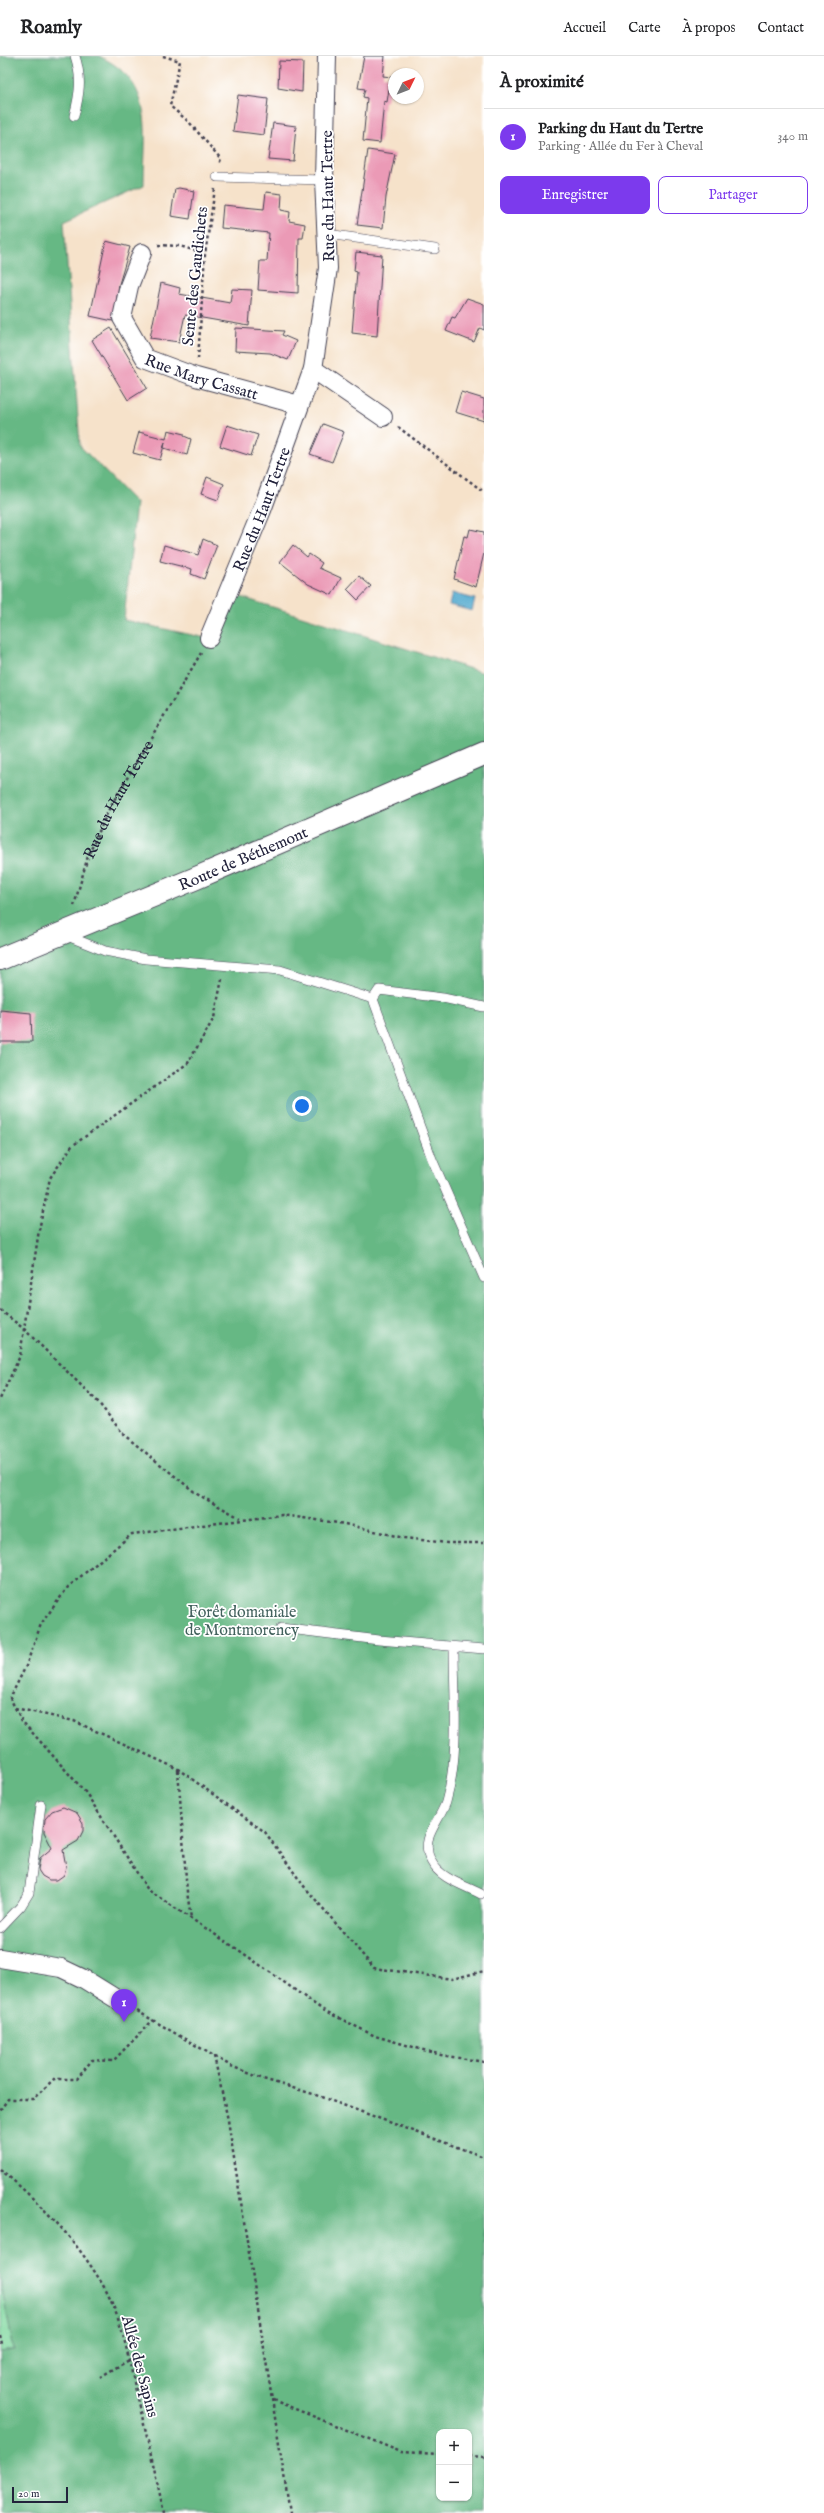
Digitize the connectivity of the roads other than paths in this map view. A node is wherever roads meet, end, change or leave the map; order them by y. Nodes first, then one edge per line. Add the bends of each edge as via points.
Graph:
1 (75, 56) edge
2 (327, 56) edge
3 (74, 116) dead end
4 (217, 177) road end
5 (324, 180) junction
6 (326, 234) junction
7 (435, 249) dead end
8 (142, 253) road end
9 (312, 369) junction
10 (299, 405) junction
11 (383, 416) road end
12 (209, 638) road end
13 (484, 754) edge
14 (66, 931) junction
15 (0, 958) edge
16 (373, 999) junction
17 (484, 1007) edge
18 (484, 1278) edge
19 (281, 1628) dead end
20 (454, 1648) junction
21 (484, 1649) edge
22 (41, 1805) dead end
23 (481, 1894) dead end
24 (0, 1928) edge
25 (0, 1958) edge
26 (118, 2000) road end

1 - 3 lane via 80,71 81,88
2 - 5 street, Rue du Haut Tertre
4 - 5 lane
5 - 6 street, Rue du Haut Tertre
6 - 7 lane
6 - 9 street, Rue du Haut Tertre via 328,268
8 - 10 street, Rue Mary Cassatt via 129,286 122,318 145,358 196,377
9 - 10 street, Rue du Haut Tertre
9 - 11 street
10 - 12 street, Rue du Haut Tertre via 262,510
13 - 14 street, Route de Béthemont
14 - 15 street, Route de Béthemont
14 - 16 lane via 105,951 146,959 280,970
16 - 17 lane via 379,990 443,998
16 - 18 lane via 432,1159
19 - 20 lane
20 - 21 lane
20 - 23 lane via 454,1761 445,1803 426,1842 431,1860 440,1874
22 - 24 lane via 29,1893
25 - 26 street via 61,1968

